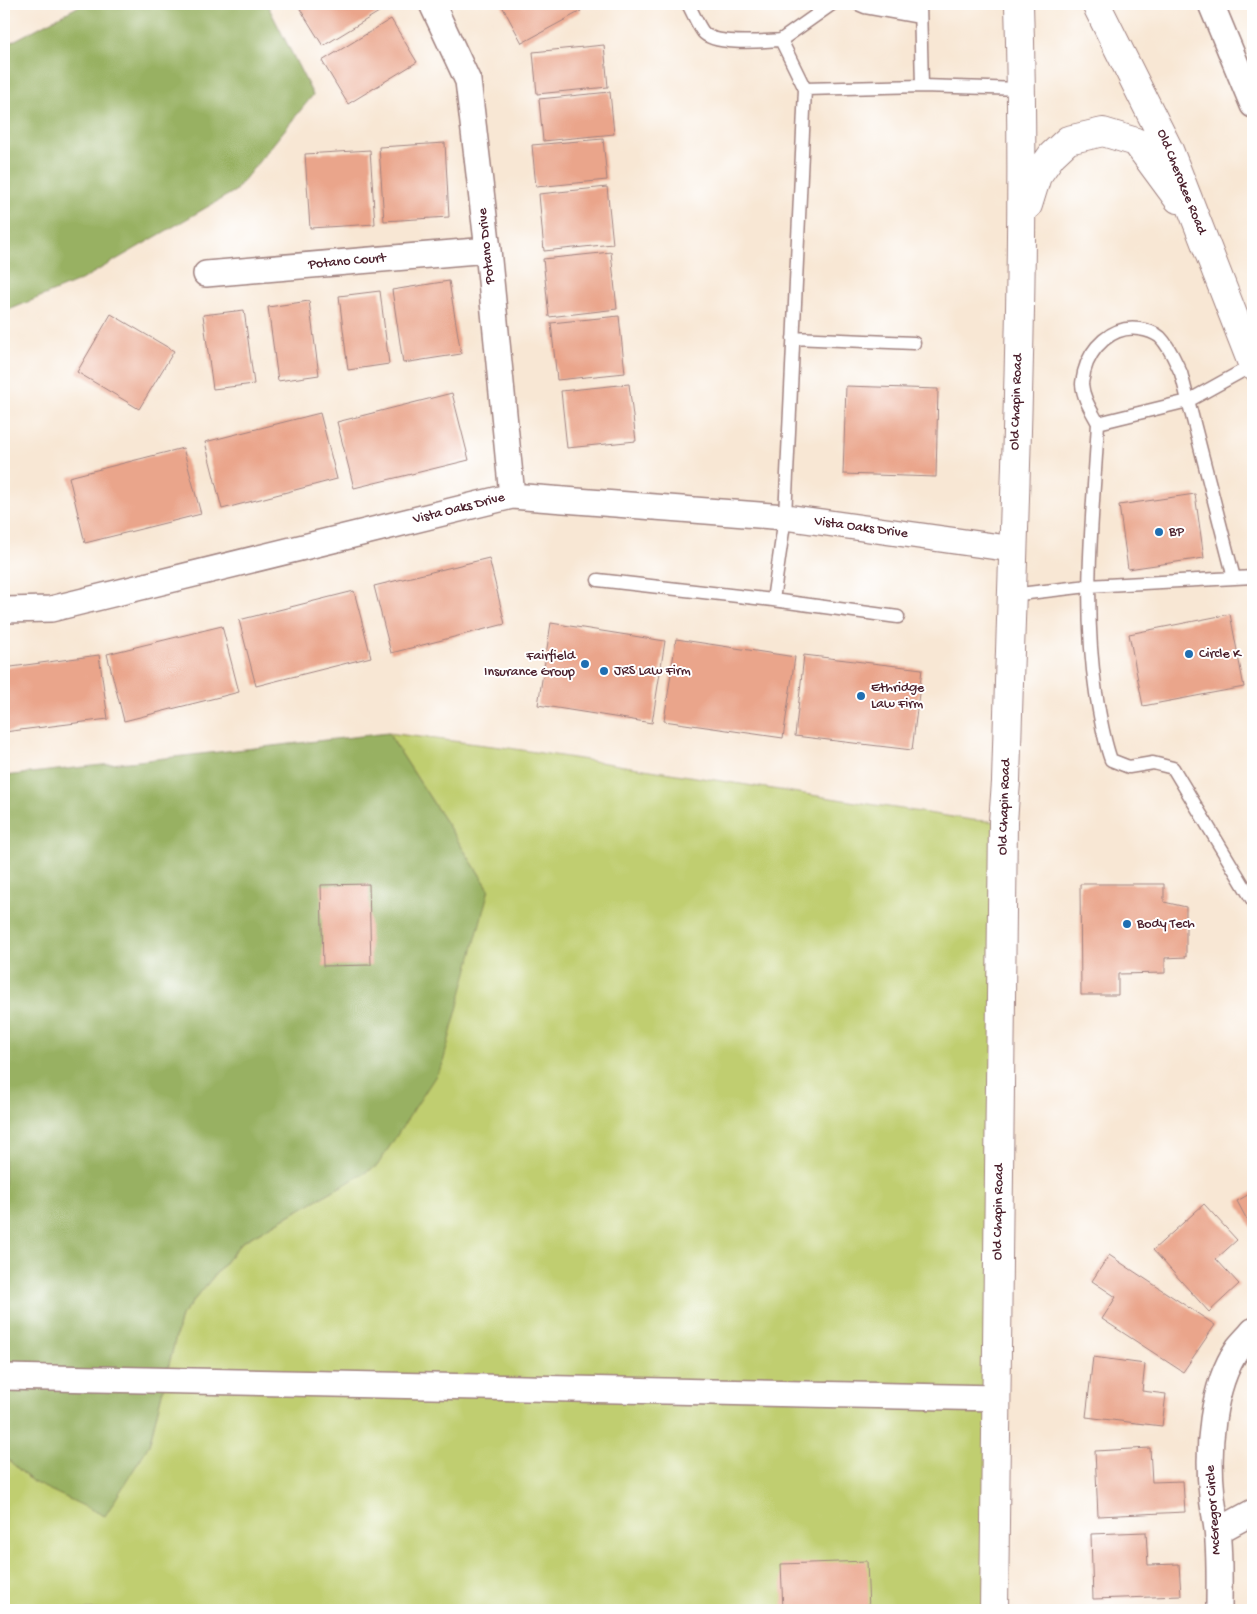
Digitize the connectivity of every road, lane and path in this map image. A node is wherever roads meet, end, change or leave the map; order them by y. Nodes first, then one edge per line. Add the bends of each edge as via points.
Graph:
1 (432, 4) edge
2 (688, 4) edge
3 (832, 4) edge
4 (858, 4) edge
5 (1019, 4) edge
6 (1096, 4) edge
7 (1211, 4) edge
8 (920, 10) edge
9 (781, 40) junction
10 (922, 86) junction
11 (805, 89) junction
12 (1022, 89) junction
13 (1253, 104) edge
14 (1022, 220) junction
15 (1200, 230) junction
16 (488, 250) junction
17 (206, 274) dead end
18 (793, 338) junction
19 (914, 343) dead end
20 (1253, 365) edge
21 (1188, 401) junction
22 (1098, 423) junction
23 (512, 496) junction
24 (784, 517) junction
25 (1013, 549) junction
26 (1234, 578) junction
27 (1253, 578) edge
28 (598, 580) dead end
29 (1088, 586) junction
30 (1011, 595) junction
31 (772, 600) junction
32 (4, 610) edge
33 (898, 617) dead end
34 (1253, 901) edge
35 (1253, 1331) edge
36 (4, 1377) edge
37 (996, 1398) junction
38 (1253, 1512) edge
39 (1218, 1531) junction
40 (994, 1610) edge
41 (1219, 1610) edge

1 - 16 street, Potano Drive via 468,81
2 - 9 lane via 704,34 719,40
3 - 9 lane
4 - 8 lane
5 - 12 street, Old Chapin Road
6 - 15 street, Old Cherokee Road via 1169,150
7 - 13 street
8 - 10 lane
9 - 11 lane
10 - 11 lane
10 - 12 lane
11 - 18 lane
12 - 14 street, Old Chapin Road
14 - 15 street via 1037,176 1052,155 1068,140 1103,132 1136,142
14 - 25 street, Old Chapin Road
15 - 20 street, Old Cherokee Road
16 - 17 street, Potano Court
16 - 23 street, Potano Drive
18 - 19 lane
18 - 24 lane
20 - 21 lane
21 - 22 lane
21 - 22 lane via 1181,374 1167,345 1148,330 1129,328 1113,333 1102,342 1086,364 1082,383 1087,404
21 - 26 lane
22 - 29 lane
23 - 24 street, Vista Oaks Drive
23 - 32 street, Vista Oaks Drive via 51,609
24 - 25 street, Vista Oaks Drive
24 - 31 lane
25 - 30 street, Old Chapin Road
26 - 27 lane
26 - 29 lane
28 - 31 lane
29 - 30 lane
29 - 34 lane via 1091,660 1103,737 1111,760 1129,767 1152,763 1173,768
30 - 37 street, Old Chapin Road via 1003,822
31 - 33 lane
35 - 39 street, McGregor Circle via 1226,1371 1213,1421 1210,1472
36 - 37 street
37 - 40 street, Old Chapin Road
38 - 39 street
39 - 41 street, McGregor Circle

